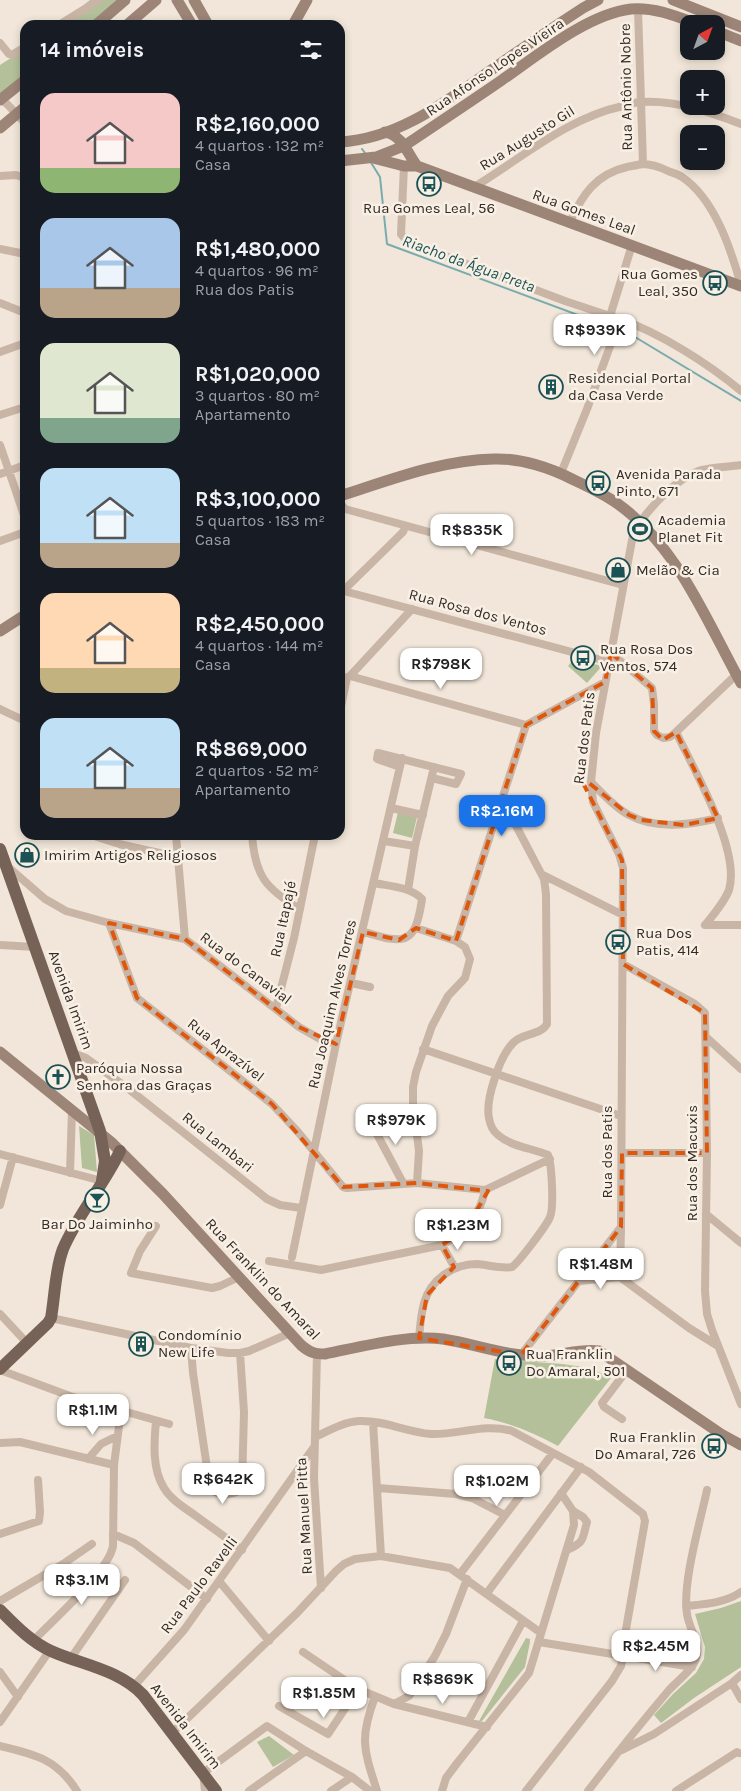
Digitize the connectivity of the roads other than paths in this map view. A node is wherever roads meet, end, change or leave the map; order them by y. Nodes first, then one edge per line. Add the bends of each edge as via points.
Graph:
1 (99, 0) edge
2 (125, 0) edge
3 (156, 0) edge
4 (177, 0) edge
5 (194, 0) edge
6 (306, 0) edge
7 (598, 0) edge
8 (673, 0) edge
9 (638, 9) junction
10 (680, 18) edge
11 (67, 20) edge
12 (102, 20) edge
13 (133, 20) edge
14 (189, 20) edge
15 (205, 20) edge
16 (296, 20) edge
17 (741, 27) edge
18 (725, 35) edge
19 (741, 41) edge
20 (0, 43) edge
21 (20, 50) edge
22 (20, 84) edge
23 (0, 100) edge
24 (641, 102) junction
25 (20, 110) edge
26 (20, 111) edge
27 (741, 124) edge
28 (0, 128) edge
29 (385, 132) junction
30 (371, 137) junction
31 (345, 141) edge
32 (404, 146) junction
33 (374, 157) junction
34 (345, 160) edge
35 (643, 164) junction
36 (404, 166) junction
37 (417, 166) junction
38 (0, 176) edge
39 (20, 176) edge
40 (474, 187) junction
41 (570, 222) junction
42 (632, 245) junction
43 (0, 249) edge
44 (20, 253) edge
45 (741, 286) edge
46 (0, 303) edge
47 (20, 311) edge
48 (610, 316) junction
49 (620, 319) junction
50 (20, 345) edge
51 (0, 352) edge
52 (741, 391) edge
53 (20, 409) edge
54 (0, 415) edge
55 (0, 445) edge
56 (741, 465) edge
57 (20, 467) edge
58 (9, 470) junction
59 (561, 473) junction
60 (0, 474) edge
61 (345, 494) edge
62 (20, 503) edge
63 (345, 509) edge
64 (640, 523) junction
65 (406, 527) junction
66 (20, 534) edge
67 (0, 541) edge
68 (623, 585) junction
69 (345, 587) edge
70 (345, 591) edge
71 (412, 609) junction
72 (20, 618) edge
73 (0, 630) edge
74 (611, 653) junction
75 (609, 662) junction
76 (345, 678) edge
77 (739, 679) edge
78 (605, 682) junction
79 (0, 709) edge
80 (20, 719) edge
81 (526, 724) junction
82 (676, 732) junction
83 (402, 758) junction
84 (400, 767) junction
85 (434, 767) junction
86 (432, 778) junction
87 (590, 782) junction
88 (502, 799) junction
89 (391, 808) junction
90 (423, 815) junction
91 (718, 818) junction
92 (107, 840) edge
93 (176, 840) edge
94 (253, 840) edge
95 (314, 840) edge
96 (384, 840) junction
97 (415, 846) junction
98 (0, 849) edge
99 (177, 857) junction
100 (3, 864) edge
101 (543, 875) junction
102 (26, 882) junction
103 (374, 883) junction
104 (14, 890) junction
105 (408, 890) junction
106 (300, 909) junction
107 (622, 915) junction
108 (109, 923) junction
109 (741, 925) edge
110 (416, 928) junction
111 (363, 932) junction
112 (185, 939) junction
113 (456, 941) junction
114 (0, 945) edge
115 (35, 948) junction
116 (623, 964) junction
117 (351, 983) junction
118 (370, 987) dead end
119 (276, 1008) junction
120 (706, 1037) junction
121 (336, 1044) junction
122 (423, 1049) junction
123 (0, 1052) edge
124 (73, 1053) junction
125 (741, 1068) edge
126 (496, 1074) junction
127 (72, 1110) junction
128 (621, 1116) junction
129 (369, 1119) dead end
130 (100, 1131) junction
131 (120, 1151) junction
132 (314, 1151) junction
133 (622, 1153) junction
134 (707, 1153) junction
135 (0, 1154) edge
136 (13, 1158) junction
137 (550, 1159) junction
138 (70, 1173) junction
139 (102, 1181) junction
140 (403, 1183) junction
141 (417, 1183) junction
142 (485, 1190) junction
143 (0, 1205) edge
144 (301, 1208) junction
145 (706, 1214) junction
146 (156, 1226) dead end
147 (621, 1227) junction
148 (741, 1243) edge
149 (442, 1245) junction
150 (292, 1257) dead end
151 (269, 1261) dead end
152 (454, 1268) junction
153 (239, 1277) junction
154 (620, 1277) junction
155 (580, 1281) junction
156 (0, 1314) edge
157 (51, 1318) junction
158 (290, 1333) junction
159 (419, 1338) junction
160 (28, 1344) junction
161 (719, 1346) junction
162 (191, 1348) junction
163 (240, 1353) junction
164 (316, 1354) junction
165 (521, 1354) junction
166 (0, 1370) edge
167 (627, 1370) junction
168 (741, 1404) edge
169 (121, 1411) junction
170 (622, 1419) dead end
171 (156, 1421) junction
172 (373, 1422) junction
173 (169, 1424) dead end
174 (117, 1436) junction
175 (315, 1437) junction
176 (0, 1443) edge
177 (741, 1445) edge
178 (314, 1447) junction
179 (553, 1453) junction
180 (88, 1459) junction
181 (114, 1465) junction
182 (581, 1467) junction
183 (38, 1480) dead end
184 (378, 1488) junction
185 (707, 1490) dead end
186 (561, 1493) junction
187 (573, 1511) junction
188 (505, 1515) junction
189 (0, 1534) edge
190 (113, 1534) junction
191 (92, 1544) dead end
192 (242, 1550) junction
193 (567, 1550) junction
194 (381, 1556) junction
195 (460, 1574) junction
196 (467, 1579) junction
197 (125, 1580) dead end
198 (219, 1581) junction
199 (321, 1588) junction
200 (741, 1592) edge
201 (486, 1593) junction
202 (208, 1598) junction
203 (0, 1602) edge
204 (686, 1606) junction
205 (0, 1610) edge
206 (524, 1621) junction
207 (541, 1633) junction
208 (34, 1640) junction
209 (269, 1640) junction
210 (539, 1642) junction
211 (50, 1650) junction
212 (303, 1652) dead end
213 (623, 1655) junction
214 (71, 1658) junction
215 (692, 1667) junction
216 (0, 1672) edge
217 (741, 1675) edge
218 (3, 1681) edge
219 (732, 1683) junction
220 (134, 1686) junction
221 (358, 1689) junction
222 (18, 1697) junction
223 (375, 1697) junction
224 (741, 1699) edge
225 (394, 1704) junction
226 (279, 1706) dead end
227 (0, 1722) edge
228 (468, 1722) junction
229 (487, 1727) junction
230 (172, 1732) junction
231 (0, 1746) edge
232 (306, 1752) junction
233 (618, 1752) junction
234 (740, 1753) dead end
235 (203, 1774) junction
236 (352, 1777) junction
237 (77, 1791) edge
238 (205, 1791) edge
239 (216, 1791) edge
240 (249, 1791) edge
241 (331, 1791) edge
242 (370, 1791) edge
243 (377, 1791) edge
244 (442, 1791) edge
245 (526, 1791) edge
246 (588, 1791) edge
247 (676, 1791) edge

1 - 11 street
2 - 12 main road
3 - 13 main road
4 - 14 main road
5 - 15 main road
6 - 16 main road
7 - 29 main road, Rua Afonso Lopes Vieira via 432,110
8 - 17 main road
9 - 10 main road, Rua Afonso Lopes Vieira
9 - 24 street, Rua Antônio Nobre
9 - 32 main road, Rua Afonso Lopes Vieira via 610,13 587,23
18 - 19 main road
20 - 21 street via 9,54
22 - 23 main road
23 - 25 street
24 - 27 street, Rua Augusto Gil via 686,106
24 - 35 street, Rua Antônio Nobre
24 - 40 street, Rua Augusto Gil via 579,121
26 - 28 main road
29 - 30 main road, Rua Afonso Lopes Vieira
29 - 32 main road via 395,135
30 - 31 main road, Rua Afonso Lopes Vieira
30 - 33 main road via 380,148
32 - 33 main road, Rua Afonso Lopes Vieira
32 - 37 main road
33 - 34 main road, Rua Afonso Lopes Vieira
33 - 36 main road, Rua Gomes Leal
35 - 41 street via 616,170 600,179 586,192
35 - 45 street via 660,167 682,177 697,190 732,252
36 - 37 main road, Rua Gomes Leal
36 - 48 street via 401,234 413,245
37 - 40 main road, Rua Gomes Leal
38 - 39 street
40 - 41 main road, Rua Gomes Leal
41 - 42 main road, Rua Gomes Leal
42 - 45 main road, Rua Gomes Leal
42 - 48 street
43 - 44 street
46 - 47 street
48 - 49 street
49 - 52 street via 660,336
49 - 59 street
50 - 51 street
53 - 54 street
55 - 58 street
56 - 64 street, Rua dos Patis via 702,470 685,477 670,488
57 - 58 street
58 - 60 street
58 - 62 street
59 - 61 main road via 494,459 421,470
59 - 64 main road via 619,504
63 - 65 street
64 - 68 street, Rua dos Patis via 633,535
64 - 77 main road via 661,545 685,579
65 - 68 street
65 - 69 street
66 - 67 street
68 - 74 street, Rua dos Patis
70 - 71 street, Rua Rosa dos Ventos
71 - 75 street, Rua Rosa dos Ventos
71 - 76 street
72 - 73 main road
74 - 75 street, Rua dos Patis
74 - 82 street via 652,688 653,723 657,734 666,738
75 - 78 street, Rua dos Patis
76 - 81 street
77 - 82 street
78 - 81 street
78 - 87 street, Rua dos Patis
79 - 80 street
81 - 88 street
82 - 91 street
83 - 84 street, Rua Joaquim Alves Torres
83 - 84 street via 378,753 377,760
83 - 85 street
84 - 89 street, Rua Joaquim Alves Torres
85 - 86 street
85 - 86 street via 461,774 456,784
86 - 90 street
87 - 91 street via 619,808 641,820 684,825
87 - 107 street, Rua dos Patis via 593,802 622,860
88 - 101 street
88 - 113 street
89 - 90 street
89 - 96 street, Rua Joaquim Alves Torres
90 - 97 street
91 - 109 street via 732,862 732,877 722,902 705,925
92 - 99 street
93 - 99 street
94 - 106 street via 263,879 278,896
95 - 106 street, Rua Itapajé
96 - 97 street
96 - 103 street, Rua Joaquim Alves Torres
97 - 105 street
98 - 100 main road, Avenida Imirim
99 - 112 street
100 - 102 street, Rua do Canavial
100 - 104 main road, Avenida Imirim
101 - 107 street
101 - 126 street via 547,1024 543,1030 514,1042
102 - 104 street
102 - 108 street, Rua do Canavial via 45,899 66,911
103 - 105 street
103 - 111 street, Rua Joaquim Alves Torres
104 - 115 main road, Avenida Imirim
105 - 110 street via 422,899
106 - 119 street, Rua Itapajé
107 - 116 street, Rua dos Patis
108 - 112 street, Rua do Canavial
108 - 132 street, Rua Aprazível via 137,998 272,1104
110 - 111 street via 399,940
110 - 113 street
111 - 117 street, Rua Joaquim Alves Torres
112 - 119 street, Rua do Canavial
113 - 122 street via 469,952 469,969 448,996
114 - 115 street
115 - 124 main road, Avenida Imirim
116 - 120 street, Rua dos Macuxis via 703,1010
116 - 128 street, Rua dos Patis
117 - 118 street
117 - 121 street, Rua Joaquim Alves Torres
119 - 121 street, Rua do Canavial via 308,1033
120 - 125 street
120 - 134 street, Rua dos Macuxis
121 - 132 street, Rua Joaquim Alves Torres
122 - 126 street
122 - 141 street via 413,1087 419,1151
123 - 127 main road, Rua Franklin do Amaral
124 - 130 main road, Avenida Imirim
124 - 144 street, Rua Lambari via 86,1058 130,1090 267,1199
126 - 128 street
126 - 137 street via 488,1110 496,1134 520,1147 547,1154
127 - 130 main road, Rua Franklin do Amaral
127 - 138 street
128 - 133 street, Rua dos Patis
129 - 140 street
130 - 131 main road, Rua Franklin do Amaral
130 - 139 main road, Avenida Imirim via 105,1161
131 - 139 main road
131 - 153 main road, Rua Franklin do Amaral
132 - 140 street, Rua Aprazível via 339,1184 347,1188
132 - 144 street, Rua Joaquim Alves Torres
133 - 134 street
133 - 147 street, Rua dos Patis
134 - 145 street, Rua dos Macuxis
135 - 136 street
136 - 138 street
136 - 143 street
137 - 142 street
137 - 152 street via 550,1217 516,1264 509,1268 467,1265
138 - 139 street
139 - 157 main road, Avenida Imirim via 63,1249
140 - 141 street
141 - 142 street
142 - 149 street via 483,1201 466,1229
144 - 150 street, Rua Joaquim Alves Torres
145 - 148 street
145 - 161 street, Rua dos Macuxis via 707,1314
146 - 153 street via 131,1273 212,1288
147 - 154 street, Rua dos Patis
147 - 155 street
149 - 151 street via 321,1270
149 - 152 street
152 - 159 street via 427,1294
153 - 158 main road, Rua Franklin do Amaral
154 - 155 street
154 - 161 street via 688,1328
155 - 165 street
156 - 160 street
157 - 160 main road
157 - 162 street
158 - 163 street
158 - 164 main road, Rua Franklin do Amaral via 307,1350
159 - 164 main road, Rua Franklin do Amaral
159 - 165 main road, Rua Franklin do Amaral via 444,1339
160 - 166 main road
161 - 168 street, Rua dos Macuxis
162 - 163 street
162 - 163 street via 210,1488 217,1494 237,1493 242,1486 244,1412
164 - 175 street, Rua Manuel Pitta
165 - 167 main road, Rua Franklin do Amaral via 542,1356 596,1350
166 - 169 street
167 - 170 street via 602,1403
167 - 177 main road, Rua Franklin do Amaral
169 - 171 street
169 - 174 street
171 - 173 street
171 - 192 street via 154,1443 158,1476 163,1487 175,1501
172 - 175 street via 347,1423
172 - 179 street via 431,1434 504,1429
172 - 184 street
174 - 180 street via 101,1444
174 - 181 street
175 - 178 street, Rua Manuel Pitta
176 - 180 street via 20,1442
178 - 192 street, Rua Paulo Ravelli
178 - 199 street, Rua Manuel Pitta
179 - 182 street
179 - 188 street
180 - 181 street
181 - 190 street
182 - 186 street
182 - 213 street via 640,1510 645,1521
183 - 189 street via 39,1521
184 - 188 street via 456,1494 472,1498
184 - 194 street
185 - 204 street via 688,1579
186 - 187 street
186 - 201 street
187 - 193 street via 574,1525
187 - 193 street via 587,1522 582,1542
188 - 195 street
190 - 202 street via 134,1543
190 - 208 street via 110,1557 100,1572
191 - 203 street
192 - 198 street, Rua Paulo Ravelli
193 - 207 street
194 - 195 street via 444,1566
194 - 199 street via 355,1559 344,1564
195 - 196 street
196 - 201 street
196 - 225 street via 435,1656 409,1696
197 - 214 street
198 - 202 street, Rua Paulo Ravelli
198 - 209 street
199 - 209 street, Rua Manuel Pitta
200 - 204 street via 721,1601
201 - 206 street
202 - 220 street, Rua Paulo Ravelli
204 - 215 street via 697,1651
205 - 208 main road, Avenida Imirim
206 - 207 street
206 - 228 street
207 - 210 street
208 - 211 main road, Avenida Imirim
209 - 230 street, Rua Manuel Pitta
210 - 213 street
210 - 229 street via 524,1680
211 - 214 main road, Avenida Imirim
211 - 222 street
212 - 221 street
213 - 215 street
213 - 245 street via 612,1681
214 - 220 main road, Avenida Imirim via 111,1672
215 - 233 street
216 - 218 street
217 - 219 street
218 - 222 street
219 - 224 street
219 - 233 street via 654,1734
220 - 230 main road, Avenida Imirim
221 - 223 street
221 - 226 street via 328,1734
222 - 227 street
223 - 225 street
223 - 243 street via 364,1734 364,1748
225 - 228 street
228 - 229 street
229 - 244 street via 446,1778
230 - 235 main road, Avenida Imirim
231 - 237 street via 34,1754 48,1762
232 - 235 street via 267,1726
232 - 236 street
232 - 240 street
233 - 246 street
234 - 247 street
235 - 238 street
235 - 239 main road, Avenida Imirim
236 - 241 street
236 - 242 street

